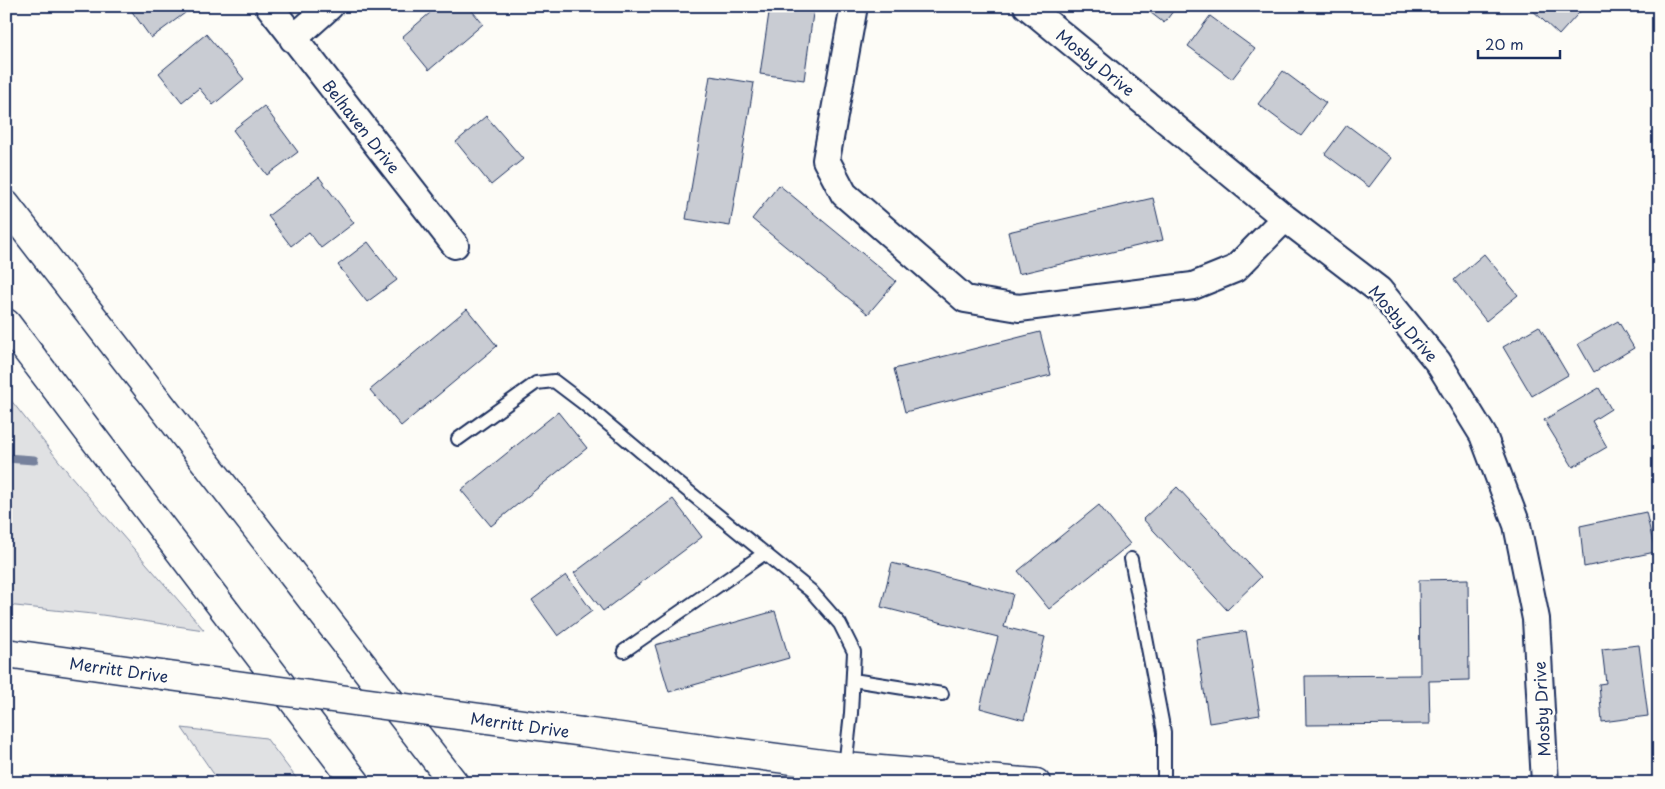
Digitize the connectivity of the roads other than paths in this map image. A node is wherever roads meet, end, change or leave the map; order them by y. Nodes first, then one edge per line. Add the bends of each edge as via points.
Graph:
1 (269, 6) edge
2 (330, 6) edge
3 (854, 6) edge
4 (1027, 6) edge
5 (293, 39) junction
6 (6, 205) edge
7 (1286, 218) junction
8 (455, 245) dead end
9 (6, 323) edge
10 (458, 439) dead end
11 (765, 553) junction
12 (1131, 559) dead end
13 (624, 651) dead end
14 (6, 652) edge
15 (853, 680) junction
16 (942, 694) dead end
17 (845, 768) junction
18 (356, 783) edge
19 (454, 783) edge
20 (1036, 783) edge
21 (1164, 783) edge
22 (1545, 783) edge

1 - 5 street, Belhaven Drive
2 - 5 street
3 - 7 street via 826,160 844,194 965,299 1019,308 1193,286 1235,269
4 - 7 street, Mosby Drive
5 - 8 street, Belhaven Drive
6 - 19 main road
7 - 22 street, Mosby Drive via 1379,290 1438,362 1483,435 1517,525 1536,619
9 - 18 main road
10 - 11 lane via 536,382 554,381
11 - 13 lane
11 - 15 lane via 811,591 840,624 854,652
12 - 21 lane via 1164,732
14 - 17 main road, Merritt Drive, bridge
15 - 16 lane
15 - 17 lane
17 - 20 main road, Merritt Drive

